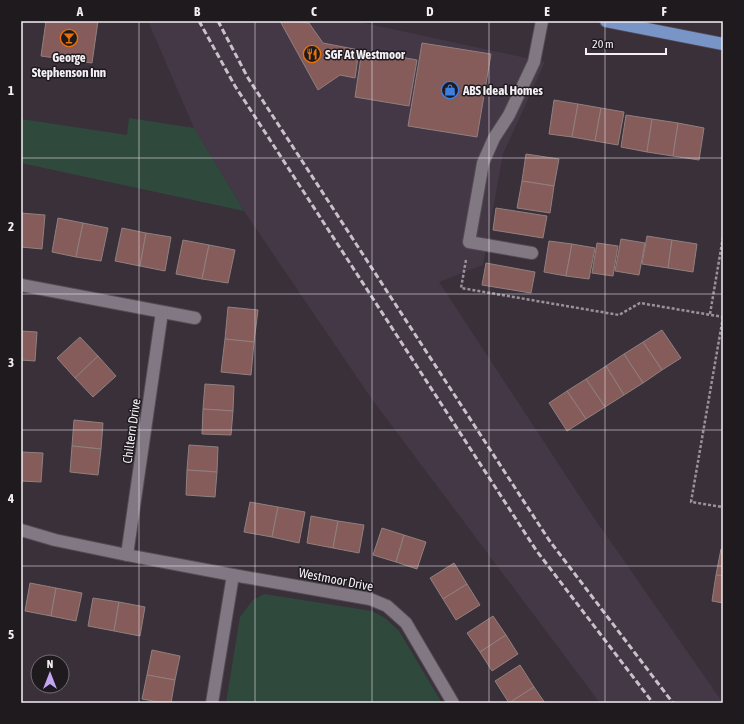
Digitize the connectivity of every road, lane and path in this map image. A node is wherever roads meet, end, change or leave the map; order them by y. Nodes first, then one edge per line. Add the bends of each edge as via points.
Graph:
1 (542, 21) edge
2 (606, 21) edge
3 (723, 44) edge
4 (723, 237) edge
5 (469, 242) junction
6 (532, 253) dead end
7 (21, 285) edge
8 (162, 312) junction
9 (710, 314) junction
10 (723, 317) edge
11 (195, 318) dead end
12 (723, 508) edge
13 (21, 530) edge
14 (127, 555) junction
15 (233, 575) junction
16 (212, 703) edge
17 (453, 703) edge

1 - 5 street via 534,62 483,163
2 - 3 main road
4 - 9 path
5 - 6 street
5 - 9 path via 461,288 619,315 640,302
7 - 8 street
8 - 11 street
8 - 14 street, Chiltern Drive
9 - 10 path
10 - 12 path via 691,502
13 - 14 street, Westmoor Drive
14 - 15 street, Westmoor Drive
15 - 16 street
15 - 17 street, Westmoor Drive via 370,599 387,606 406,623

